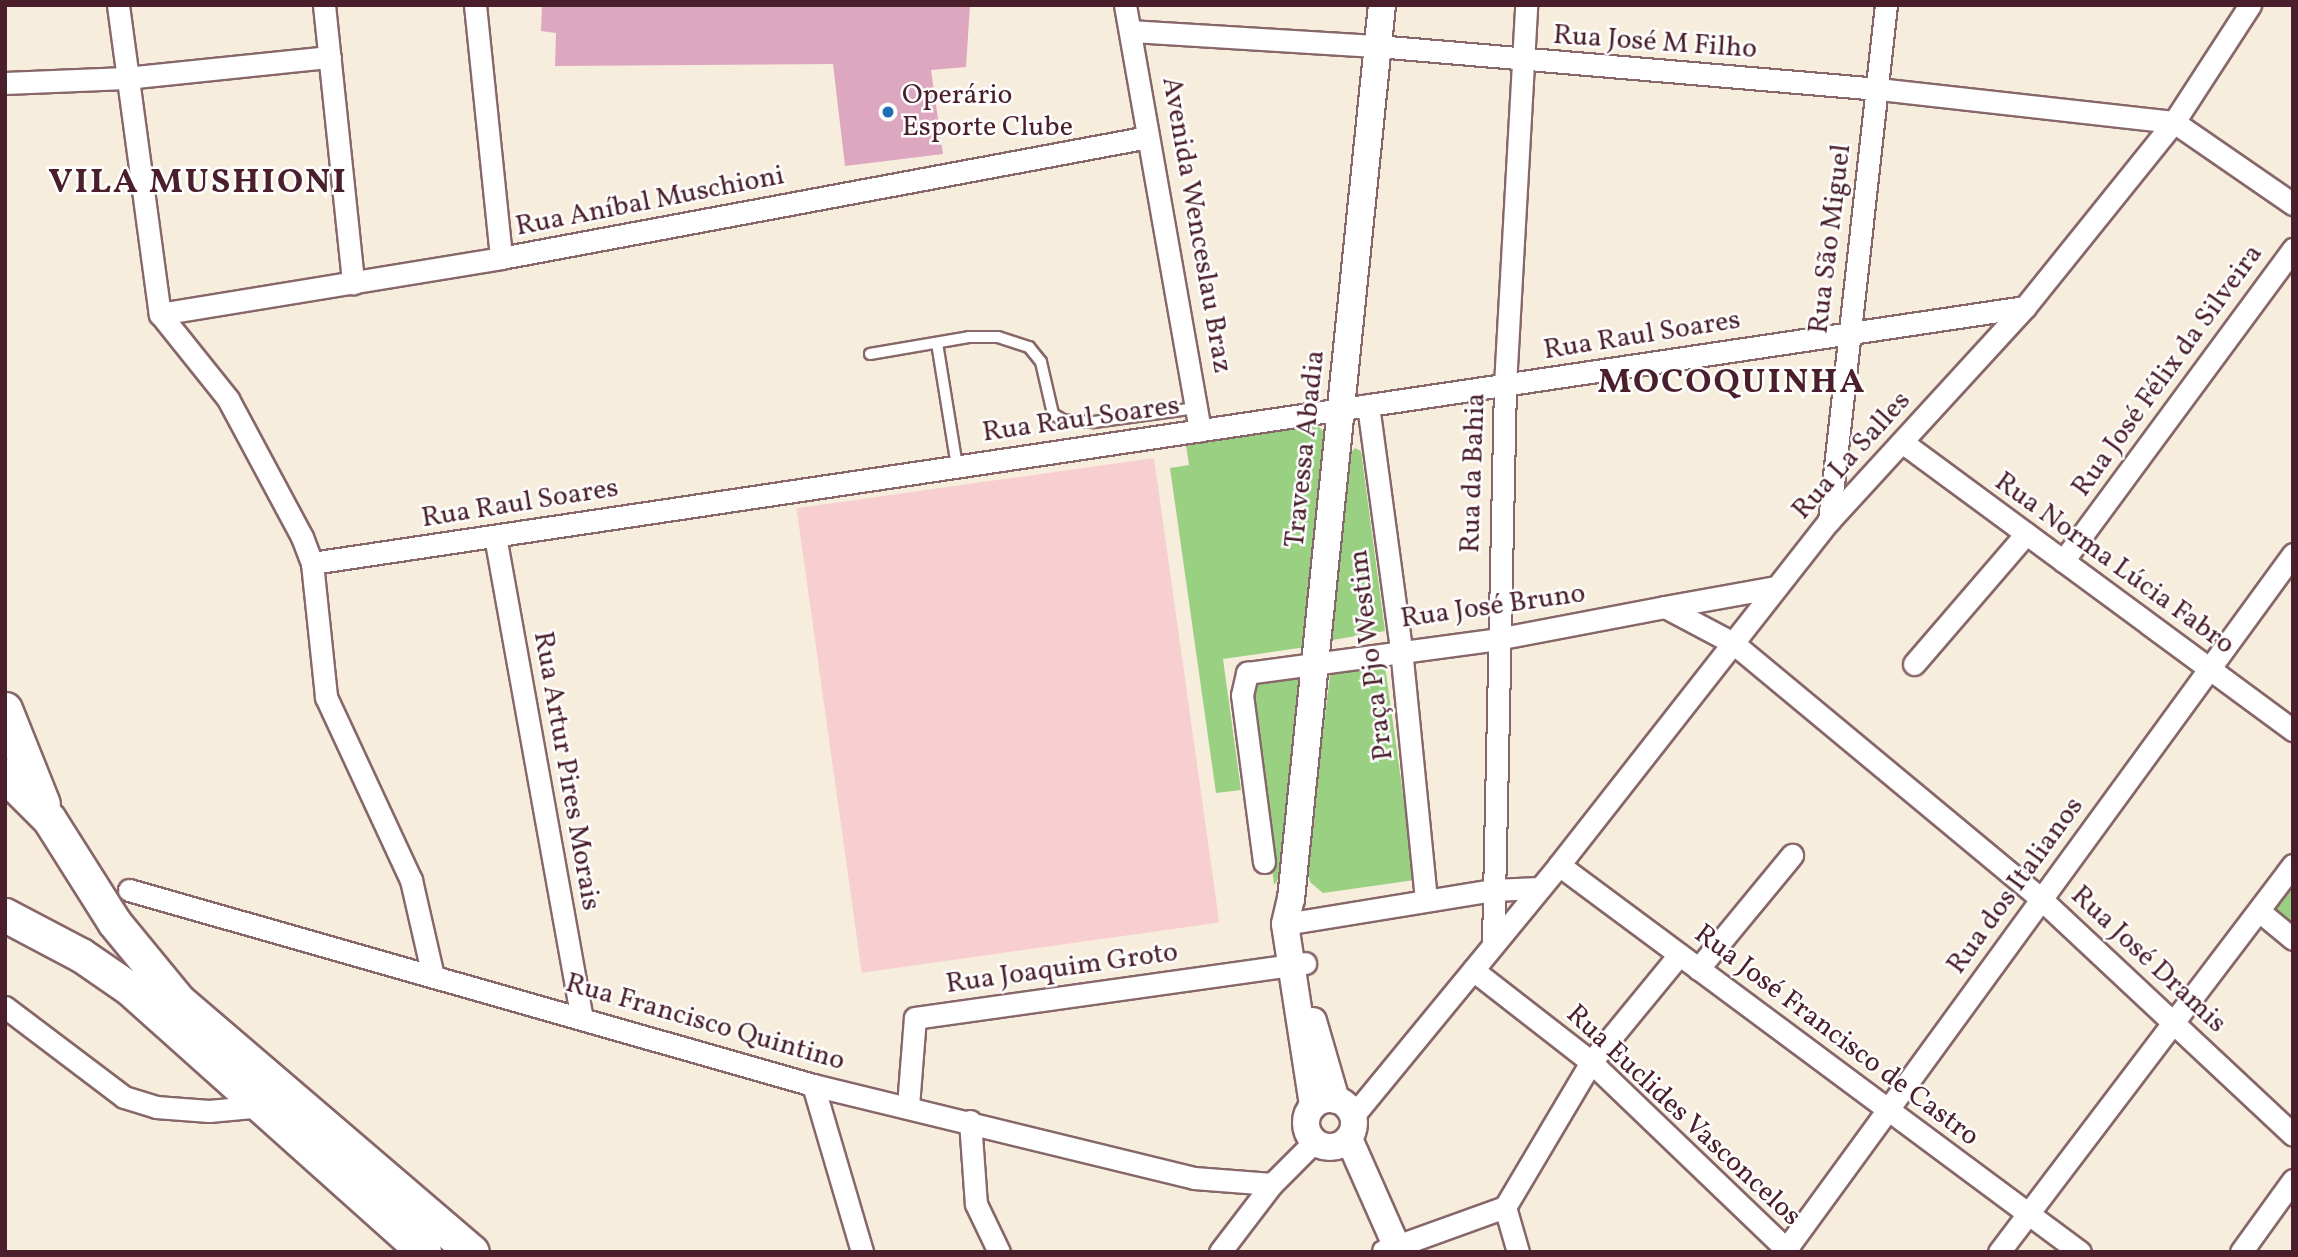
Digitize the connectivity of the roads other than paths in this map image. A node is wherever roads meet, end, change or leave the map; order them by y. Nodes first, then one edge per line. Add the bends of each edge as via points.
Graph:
1 (118, 5) edge
2 (324, 5) edge
3 (475, 5) edge
4 (1125, 5) edge
5 (1382, 5) edge
6 (1526, 5) edge
7 (1886, 5) edge
8 (2250, 5) edge
9 (1131, 31) junction
10 (1377, 46) junction
11 (330, 57) junction
12 (1521, 61) junction
13 (126, 78) junction
14 (12, 84) edge
15 (1879, 89) junction
16 (2174, 122) junction
17 (1148, 137) junction
18 (2293, 204) edge
19 (2293, 249) edge
20 (501, 258) junction
21 (352, 283) junction
22 (2025, 307) junction
23 (160, 314) junction
24 (1847, 333) junction
25 (937, 343) junction
26 (870, 354) dead end
27 (1505, 385) junction
28 (1355, 407) junction
29 (1196, 408) junction
30 (1200, 430) junction
31 (1902, 442) junction
32 (957, 467) junction
33 (1829, 522) junction
34 (2026, 534) junction
35 (495, 536) junction
36 (2293, 554) edge
37 (2063, 561) junction
38 (312, 563) junction
39 (1776, 587) junction
40 (1665, 607) junction
41 (1497, 639) junction
42 (1734, 643) junction
43 (1401, 649) junction
44 (1316, 662) junction
45 (1914, 664) dead end
46 (2209, 669) junction
47 (5, 709) edge
48 (2293, 730) edge
49 (5, 775) edge
50 (49, 820) junction
51 (1792, 855) dead end
52 (1264, 862) dead end
53 (1559, 865) junction
54 (2293, 865) edge
55 (1540, 888) junction
56 (129, 890) dead end
57 (1492, 890) junction
58 (2041, 899) junction
59 (1426, 900) junction
60 (2259, 911) junction
61 (5, 915) edge
62 (1292, 915) junction
63 (2293, 939) edge
64 (1493, 944) junction
65 (1679, 955) junction
66 (1297, 964) junction
67 (1698, 969) junction
68 (1473, 970) junction
69 (433, 976) junction
70 (5, 1007) edge
71 (581, 1016) junction
72 (2173, 1021) junction
73 (1591, 1062) junction
74 (813, 1085) junction
75 (263, 1106) junction
76 (908, 1106) junction
77 (1888, 1111) junction
78 (970, 1121) junction
79 (1334, 1125) junction
80 (2293, 1135) edge
81 (2293, 1180) edge
82 (1272, 1184) junction
83 (1505, 1208) junction
84 (2028, 1213) junction
85 (1390, 1250) edge
86 (1786, 1251) edge
87 (424, 1252) edge
88 (472, 1252) edge
89 (862, 1252) edge
90 (999, 1252) edge
91 (1220, 1252) edge
92 (1518, 1252) edge
93 (2000, 1252) edge
94 (2080, 1252) edge
95 (2241, 1252) edge

1 - 13 street
2 - 11 street
3 - 20 street
4 - 9 street, Avenida Wenceslau Braz
5 - 10 street, Travessa Abadia
6 - 12 street, Rua da Bahia
7 - 15 street, Rua São Miguel
8 - 16 street, Rua La Salles
9 - 10 street, Rua José M Filho
9 - 17 street, Avenida Wenceslau Braz
10 - 12 street, Rua José M Filho
10 - 28 street, Travessa Abadia
11 - 13 street
11 - 21 street
12 - 15 street, Rua José M Filho
12 - 27 street, Rua da Bahia
13 - 14 street
13 - 23 street
15 - 16 street, Rua José M Filho
15 - 24 street, Rua São Miguel
16 - 18 street
16 - 22 street, Rua La Salles
17 - 20 street, Rua Aníbal Muschioni
17 - 29 street, Avenida Wenceslau Braz
19 - 37 street, Rua José Félix da Silveira
20 - 21 street, Rua Aníbal Muschioni
21 - 23 street, Rua Aníbal Muschioni
22 - 24 street, Rua Raul Soares
22 - 31 street, Rua La Salles
23 - 38 street via 248,431
24 - 27 street, Rua Raul Soares
24 - 33 street, Rua São Miguel
25 - 26 lane
25 - 29 lane via 998,337 1029,347 1041,362 1053,414 1063,420 1094,422
25 - 32 lane
27 - 28 street, Rua Raul Soares
27 - 41 street, Rua da Bahia
28 - 30 street, Rua Raul Soares
28 - 43 street, Praça Pjo Westim
28 - 44 street, Travessa Abadia
29 - 30 street, Avenida Wenceslau Braz
30 - 32 street, Rua Raul Soares
31 - 33 street, Rua La Salles
31 - 34 street, Rua Norma Lúcia Fabro
32 - 35 street, Rua Raul Soares
33 - 39 street, Rua La Salles
34 - 37 street, Rua Norma Lúcia Fabro
34 - 45 street
35 - 38 street, Rua Raul Soares
35 - 71 street, Rua Artur Pires Morais
36 - 46 street, Rua dos Italianos
37 - 46 street, Rua Norma Lúcia Fabro
38 - 69 street via 326,697 411,880
39 - 40 street, Rua José Bruno
39 - 42 street, Rua La Salles
40 - 41 street, Rua José Bruno
40 - 42 street
41 - 43 street, Rua José Bruno
41 - 57 street, Rua da Bahia
42 - 53 street, Rua La Salles
42 - 58 street, Rua José Dramis
43 - 44 street, Rua José Bruno
43 - 59 street, Praça Pjo Westim
44 - 52 street, Rua José Bruno via 1253,669 1244,677 1242,695
44 - 62 street, Travessa Abadia
46 - 48 street, Rua Norma Lúcia Fabro
46 - 58 street, Rua dos Italianos
47 - 50 highway
49 - 50 highway
50 - 88 highway via 114,922 178,1000
51 - 67 street
53 - 55 street, Rua La Salles
53 - 65 street, Rua José Francisco de Castro
54 - 60 street
55 - 57 street
55 - 64 street, Rua La Salles
56 - 69 street, Rua Francisco Quintino
57 - 59 street
57 - 64 street, Rua da Bahia
58 - 72 street, Rua José Dramis
58 - 77 street, Rua dos Italianos
59 - 62 street
60 - 63 street
60 - 72 street
61 - 75 highway via 81,955 129,988
62 - 66 street, Travessa Abadia
64 - 68 street, Rua La Salles
65 - 67 street, Rua José Francisco de Castro
65 - 73 street
66 - 76 street, Rua Joaquim Groto via 915,1018
66 - 79 street
67 - 77 street, Rua José Francisco de Castro
68 - 73 street, Rua Euclides Vasconcelos
68 - 79 street, Rua La Salles
69 - 71 street, Rua Francisco Quintino
70 - 75 street via 124,1097 156,1107 209,1111
71 - 74 street, Rua Francisco Quintino
72 - 80 street, Rua José Dramis
72 - 84 street
73 - 83 street
73 - 86 street, Rua Euclides Vasconcelos
74 - 76 street, Rua Francisco Quintino
74 - 89 street
75 - 87 highway
76 - 78 street, Rua Francisco Quintino
77 - 84 street, Rua José Francisco de Castro
77 - 86 street, Rua dos Italianos
78 - 82 street, Rua Francisco Quintino via 1194,1178
78 - 90 street via 976,1204
79 - 82 street, Rua La Salles
79 - 85 street
81 - 95 street
82 - 91 street, Rua La Salles
83 - 85 street
83 - 92 street
84 - 93 street
84 - 94 street, Rua José Francisco de Castro

